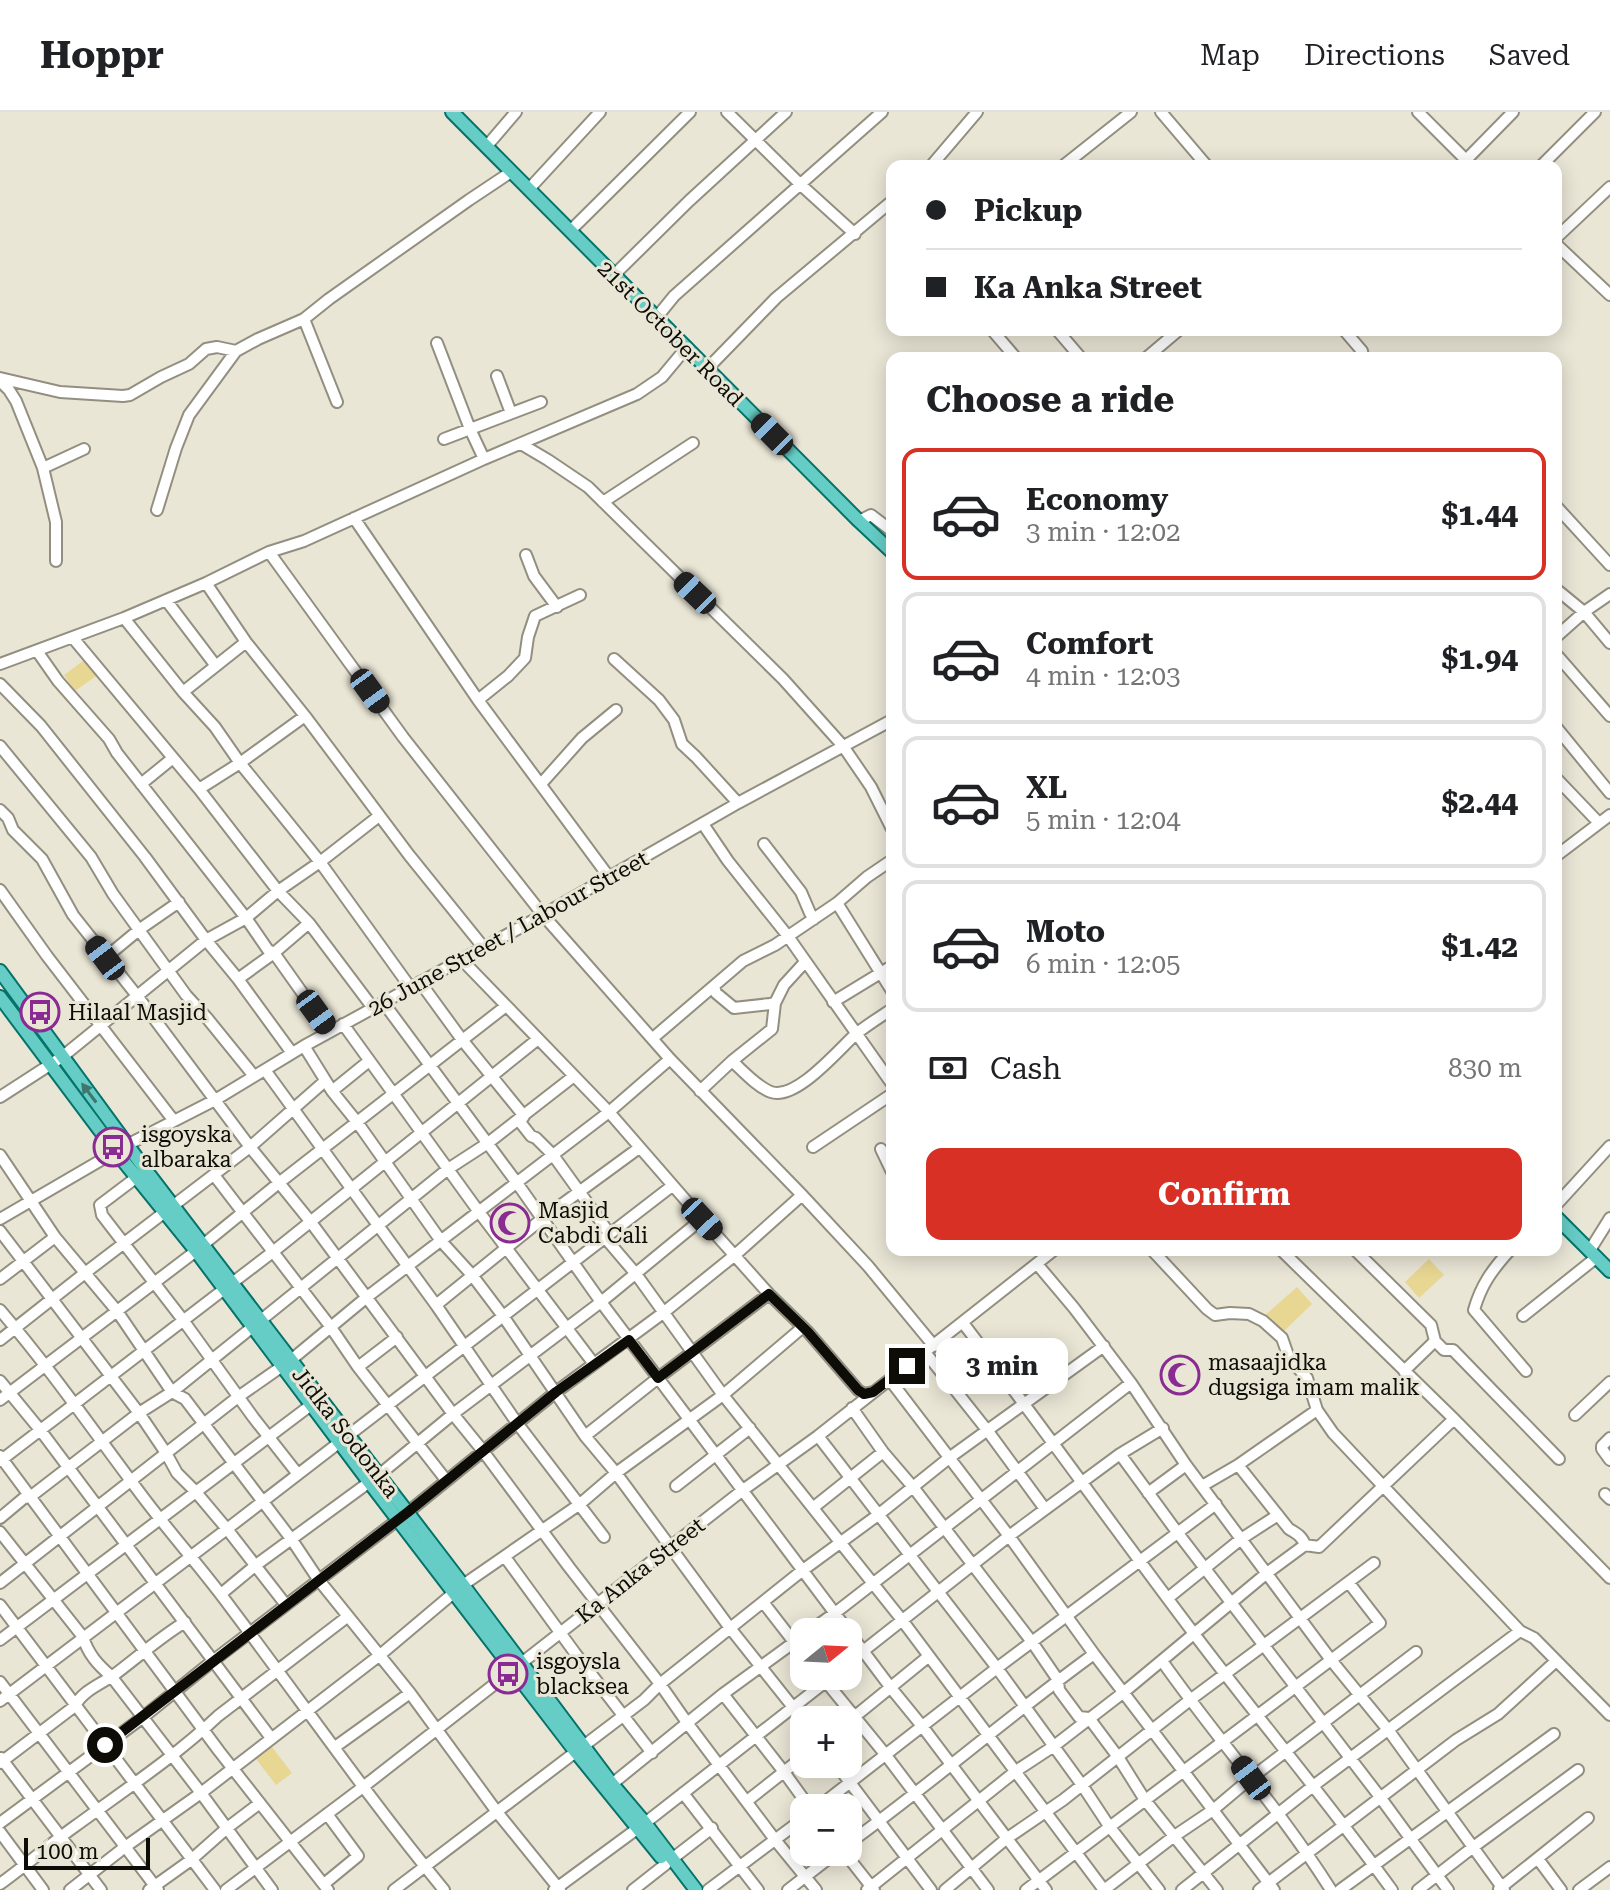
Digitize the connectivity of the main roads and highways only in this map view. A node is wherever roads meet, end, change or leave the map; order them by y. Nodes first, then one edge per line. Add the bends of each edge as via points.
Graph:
1 (452, 112) edge
2 (886, 546) edge
3 (0, 971) edge
4 (0, 997) edge
5 (56, 1060) junction
6 (122, 1149) junction
7 (169, 1209) junction
8 (1562, 1223) edge
9 (1610, 1271) edge
10 (286, 1363) junction
11 (343, 1438) junction
12 (580, 1748) junction
13 (641, 1825) junction
14 (669, 1861) junction
15 (686, 1890) edge
16 (696, 1890) edge

1 - 2 main road, 21st October Road
3 - 5 main road, Jidka Sodonka
4 - 5 main road, Jidka Sodonka
5 - 6 main road, Jidka Sodonka
6 - 7 main road, Jidka Sodonka
6 - 7 main road, Jidka Sodonka via 137,1177
7 - 10 main road, Jidka Sodonka
8 - 9 main road
10 - 11 main road, Jidka Sodonka
10 - 11 main road, Jidka Sodonka via 311,1405
11 - 12 main road, Jidka Sodonka
12 - 13 main road, Jidka Sodonka
12 - 13 main road, Jidka Sodonka
13 - 14 main road, Jidka Sodonka
14 - 15 main road, Jidka Sodonka
14 - 16 main road, Jidka Sodonka

